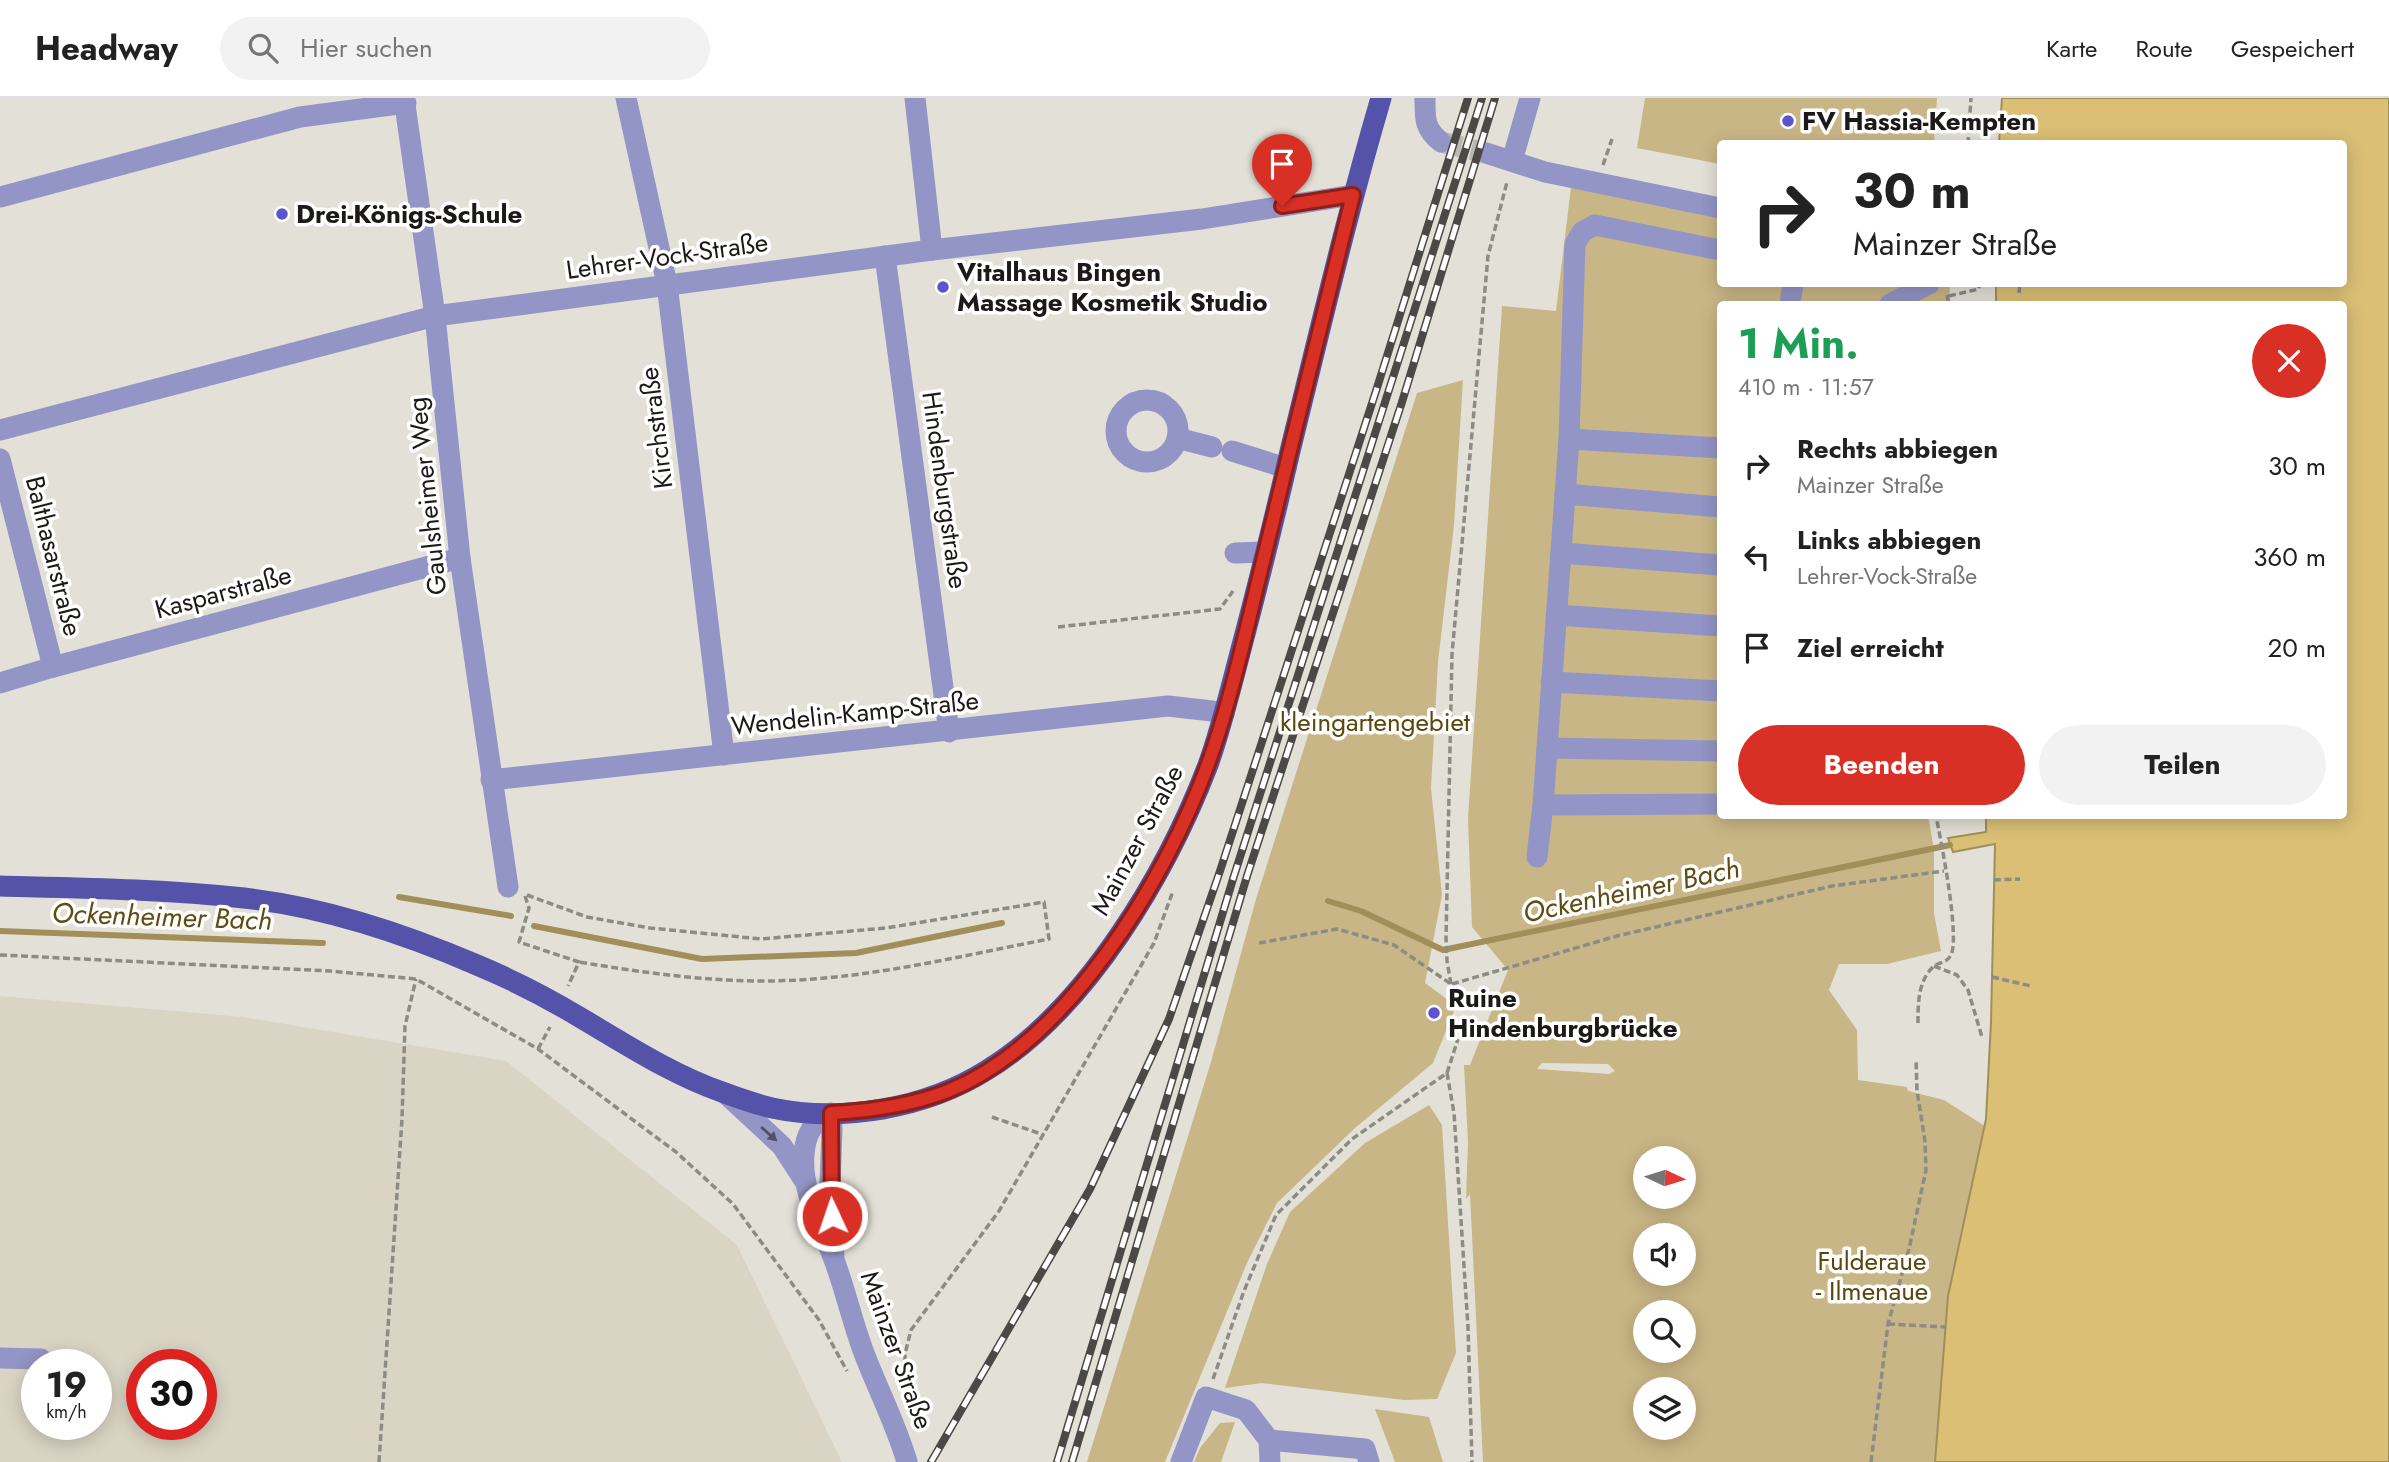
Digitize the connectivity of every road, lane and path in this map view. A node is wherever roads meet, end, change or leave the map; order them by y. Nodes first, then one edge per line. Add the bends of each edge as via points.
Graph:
1 (625, 98) edge
2 (915, 98) edge
3 (1381, 98) edge
4 (1425, 98) edge
5 (1530, 98) edge
6 (1971, 98) edge
7 (405, 100) edge
8 (298, 108) edge
9 (1968, 140) edge
10 (1441, 142) dead end
11 (1486, 153) tunnel mouth
12 (1512, 161) junction
13 (1353, 195) junction
14 (0, 197) edge
15 (1717, 207) edge
16 (1717, 249) edge
17 (932, 250) junction
18 (885, 256) junction
19 (667, 284) junction
20 (1919, 287) edge
21 (1979, 287) edge
22 (2020, 287) edge
23 (2019, 293) dead end
24 (1891, 295) edge
25 (1949, 301) edge
26 (435, 316) junction
27 (0, 430) edge
28 (1177, 438) dead end
29 (1569, 439) junction
30 (1717, 448) edge
31 (0, 459) edge
32 (1286, 468) junction
33 (1565, 494) junction
34 (1717, 507) edge
35 (1265, 552) junction
36 (1234, 553) dead end
37 (1560, 553) junction
38 (460, 558) junction
39 (1717, 565) edge
40 (1236, 586) dead end
41 (1556, 615) junction
42 (1717, 626) edge
43 (1058, 627) dead end
44 (53, 667) junction
45 (1551, 682) junction
46 (0, 683) edge
47 (1717, 691) edge
48 (1224, 715) junction
49 (948, 732) junction
50 (1547, 748) junction
51 (1717, 751) edge
52 (724, 755) junction
53 (491, 780) junction
54 (1717, 804) edge
55 (1543, 805) junction
56 (1937, 819) edge
57 (1537, 857) dead end
58 (1944, 871) junction
59 (2020, 879) dead end
60 (1994, 880) dead end
61 (0, 886) edge
62 (517, 891) joint
63 (529, 908) dead end
64 (1259, 943) dead end
65 (0, 955) edge
66 (579, 962) junction
67 (1934, 966) junction
68 (1992, 977) dead end
69 (416, 979) junction
70 (1451, 984) junction
71 (568, 986) dead end
72 (2031, 986) dead end
73 (1461, 997) dead end
74 (1918, 1023) dead end
75 (550, 1027) dead end
76 (1982, 1037) dead end
77 (1458, 1039) dead end
78 (538, 1049) junction
79 (1916, 1060) dead end
80 (1447, 1073) junction
81 (725, 1093) junction
82 (831, 1113) junction
83 (992, 1117) dead end
84 (1044, 1135) dead end
85 (805, 1182) junction
86 (834, 1258) junction
87 (1888, 1324) junction
88 (1946, 1327) dead end
89 (0, 1358) edge
90 (21, 1359) edge
91 (850, 1376) dead end
92 (1206, 1397) junction
93 (1269, 1440) junction
94 (907, 1460) edge
95 (379, 1462) edge
96 (1181, 1462) edge
97 (1270, 1462) edge
98 (1369, 1462) edge
99 (1472, 1462) edge
100 (1871, 1462) edge

1 - 19 street, Kirchstraße
2 - 17 street
3 - 13 main road, Mainzer Straße
4 - 10 street via 1425,119 1431,134
5 - 12 street
6 - 9 path
7 - 8 street
7 - 26 street, Gaulsheimer Weg
8 - 14 street
11 - 12 street
12 - 15 street
12 - 70 path via 1488,256 1452,654 1446,938
13 - 17 street, Lehrer-Vock-Straße via 1202,219
13 - 32 main road, Mainzer Straße
16 - 29 street via 1595,225 1582,232 1575,244
17 - 18 street, Lehrer-Vock-Straße
18 - 19 street, Lehrer-Vock-Straße
18 - 49 street, Hindenburgstraße
19 - 26 street, Lehrer-Vock-Straße
19 - 52 street, Kirchstraße
20 - 24 street
21 - 25 path via 1949,296
22 - 23 path
26 - 27 street, Lehrer-Vock-Straße
26 - 38 street, Gaulsheimer Weg
28 - 32 street
29 - 30 street
29 - 33 street
31 - 44 street, Balthasarstraße
32 - 35 main road, Mainzer Straße
33 - 34 street
33 - 37 street
35 - 36 street
35 - 48 main road, Mainzer Straße
37 - 39 street
37 - 41 street
38 - 44 street, Kasparstraße
38 - 53 street, Gaulsheimer Weg
40 - 43 path via 1220,609
41 - 42 street
41 - 45 street
44 - 46 street, Kasparstraße
45 - 47 street
45 - 50 street
48 - 49 street, Wendelin-Kamp-Straße via 1168,706
48 - 82 main road, Mainzer Straße via 1208,765 1155,877 1106,953 1055,1014 989,1070 948,1091 894,1105
49 - 52 street, Wendelin-Kamp-Straße
50 - 51 street
50 - 55 street
52 - 53 street, Wendelin-Kamp-Straße
53 - 62 street, Gaulsheimer Weg
54 - 55 street
55 - 57 street
56 - 58 path
58 - 67 path via 1953,918 1952,954
58 - 70 path via 1832,886 1618,936
59 - 60 path
61 - 81 main road via 247,898 353,920 480,966 664,1066
62 - 66 path via 587,917 761,939 886,928 1044,902 1049,939 865,975 765,981 666,976
63 - 66 path via 519,942
64 - 70 path via 1337,929 1394,944
65 - 69 path
66 - 71 path
67 - 74 path via 1918,1001
67 - 76 path via 1957,975 1968,990
68 - 72 path
69 - 78 path
69 - 95 path via 405,1026
70 - 73 path
75 - 78 path
77 - 80 path
78 - 91 path via 677,1152 733,1204 820,1320
79 - 87 path via 1926,1170
80 - 92 path via 1352,1139 1276,1215
80 - 99 path via 1454,1113 1468,1327
81 - 82 main road via 772,1108
81 -> 85 street via 782,1146
82 - 85 street, Mainzer Straße via 821,1117 809,1132
82 - 86 street, Mainzer Straße
83 - 84 path
85 - 86 street, Mainzer Straße
86 - 94 street, Mainzer Straße via 865,1355
87 - 88 path
87 - 100 path
89 - 90 street
92 - 93 street via 1246,1410
92 - 96 street
93 - 97 street
93 - 98 street via 1365,1448

